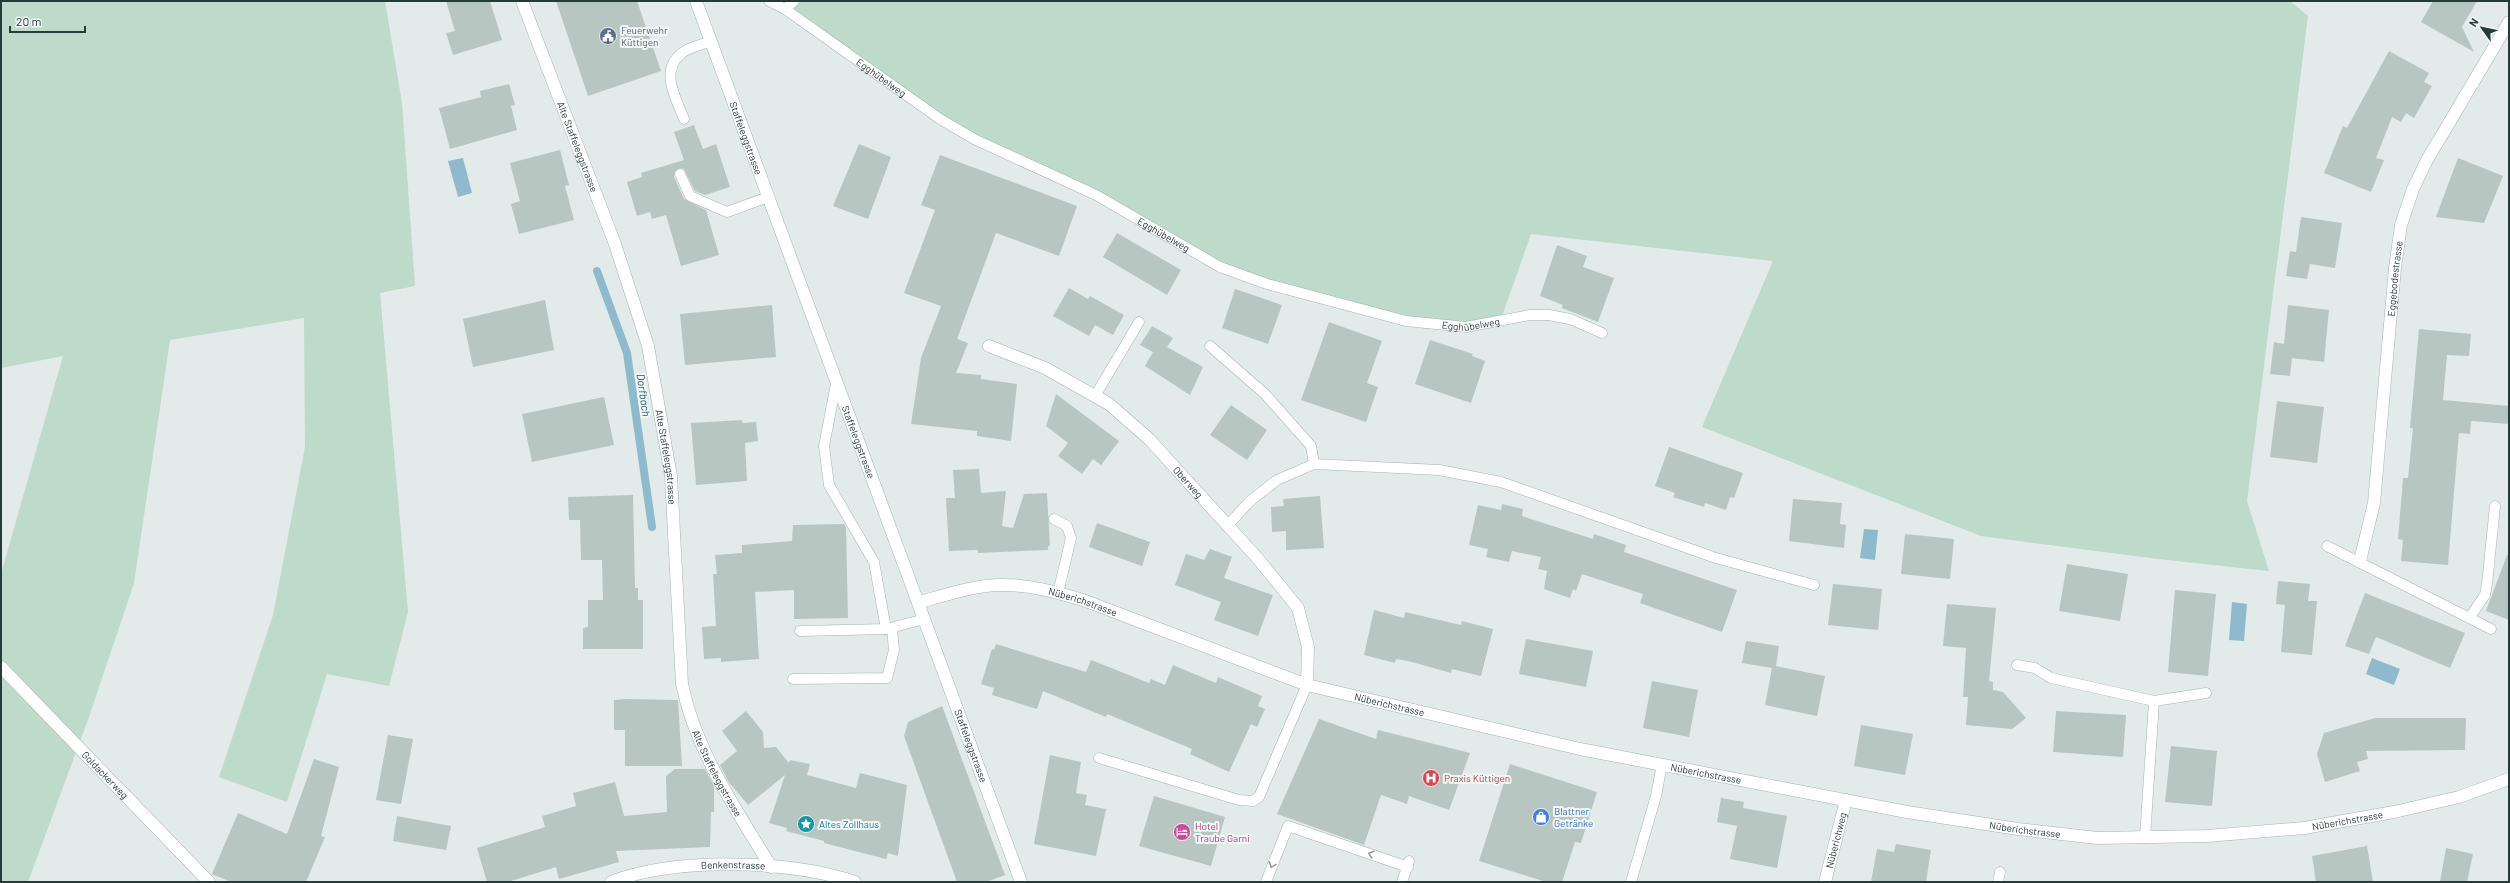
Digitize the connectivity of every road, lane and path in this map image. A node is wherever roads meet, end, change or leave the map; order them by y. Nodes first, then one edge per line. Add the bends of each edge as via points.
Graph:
1 (522, 1) edge
2 (696, 1) edge
3 (769, 1) edge
4 (794, 1) edge
5 (785, 9) junction
6 (2509, 22) edge
7 (711, 41) junction
8 (684, 119) dead end
9 (680, 174) dead end
10 (768, 197) junction
11 (1139, 322) dead end
12 (1602, 333) dead end
13 (989, 346) dead end
14 (1210, 346) dead end
15 (836, 384) junction
16 (1095, 396) junction
17 (1314, 464) junction
18 (2495, 506) dead end
19 (1054, 519) dead end
20 (1228, 525) junction
21 (2328, 546) dead end
22 (2360, 561) junction
23 (1814, 586) dead end
24 (1058, 593) junction
25 (920, 602) junction
26 (2470, 617) junction
27 (925, 619) junction
28 (889, 628) junction
29 (2491, 629) dead end
30 (800, 631) dead end
31 (2017, 666) dead end
32 (1, 667) edge
33 (793, 679) dead end
34 (1307, 685) junction
35 (2206, 693) dead end
36 (2154, 701) junction
37 (1099, 758) dead end
38 (1662, 764) junction
39 (2509, 779) edge
40 (1846, 800) junction
41 (2146, 838) junction
42 (771, 867) junction
43 (633, 878) edge
44 (209, 882) edge
45 (611, 882) edge
46 (855, 882) edge
47 (1021, 882) edge
48 (1267, 882) edge
49 (1402, 882) edge
50 (1631, 882) edge
51 (1825, 882) edge

1 - 42 street, Alte Staffeleggstrasse via 615,244 648,346 671,476 682,684 688,715 719,780
2 - 7 street, Staffeleggstrasse
3 - 5 lane, Egghübelweg
4 - 5 lane
5 - 12 lane, Egghübelweg via 940,119 976,140 1096,195 1220,267 1267,284 1406,321 1466,327 1549,315 1570,319
6 - 22 street, Eggebodestrasse via 2427,160 2413,189 2401,225 2374,503
7 - 8 lane via 682,53 672,68 669,79
7 - 10 street, Staffeleggstrasse
9 - 10 lane via 690,196 727,212
10 - 15 street, Staffeleggstrasse
11 - 16 lane
13 - 16 street, Oberweg via 1045,368
14 - 17 lane via 1265,394 1311,446
15 - 25 street, Staffeleggstrasse
15 - 28 lane via 824,446 829,485 874,562
16 - 20 street, Oberweg via 1109,404 1149,439
17 - 20 lane via 1277,480 1250,502
17 - 23 lane via 1440,470 1501,482 1716,558
18 - 26 lane via 2487,584 2484,595
19 - 24 lane via 1067,526 1071,538
20 - 34 street, Oberweg via 1298,608 1308,647
21 - 22 lane
22 - 26 lane
24 - 25 street, Nüberichstrasse via 999,585 960,591
24 - 34 street, Nüberichstrasse
25 - 27 street, Staffeleggstrasse
26 - 29 lane
27 - 28 lane
27 - 47 street, Staffeleggstrasse
28 - 30 lane
28 - 33 lane via 894,650 887,678
31 - 36 lane via 2035,668 2051,678
32 - 44 street, Goldackerweg
34 - 37 lane via 1259,797 1252,801 1239,800
34 - 38 street, Nüberichstrasse via 1580,749
35 - 36 lane
36 - 41 lane
38 - 40 street, Nüberichstrasse
38 - 50 lane via 1656,796
39 - 41 street, Nüberichstrasse via 2459,797 2304,828
40 - 41 street, Nüberichstrasse via 2018,829 2098,838
40 - 51 street, Nüberichweg
42 - 43 street, Benkenstrasse via 680,867
42 - 46 street, Benkenstrasse via 802,870
43 - 45 street, Benkenstrasse
49 -> 48 lane via 1408,864 1288,826

